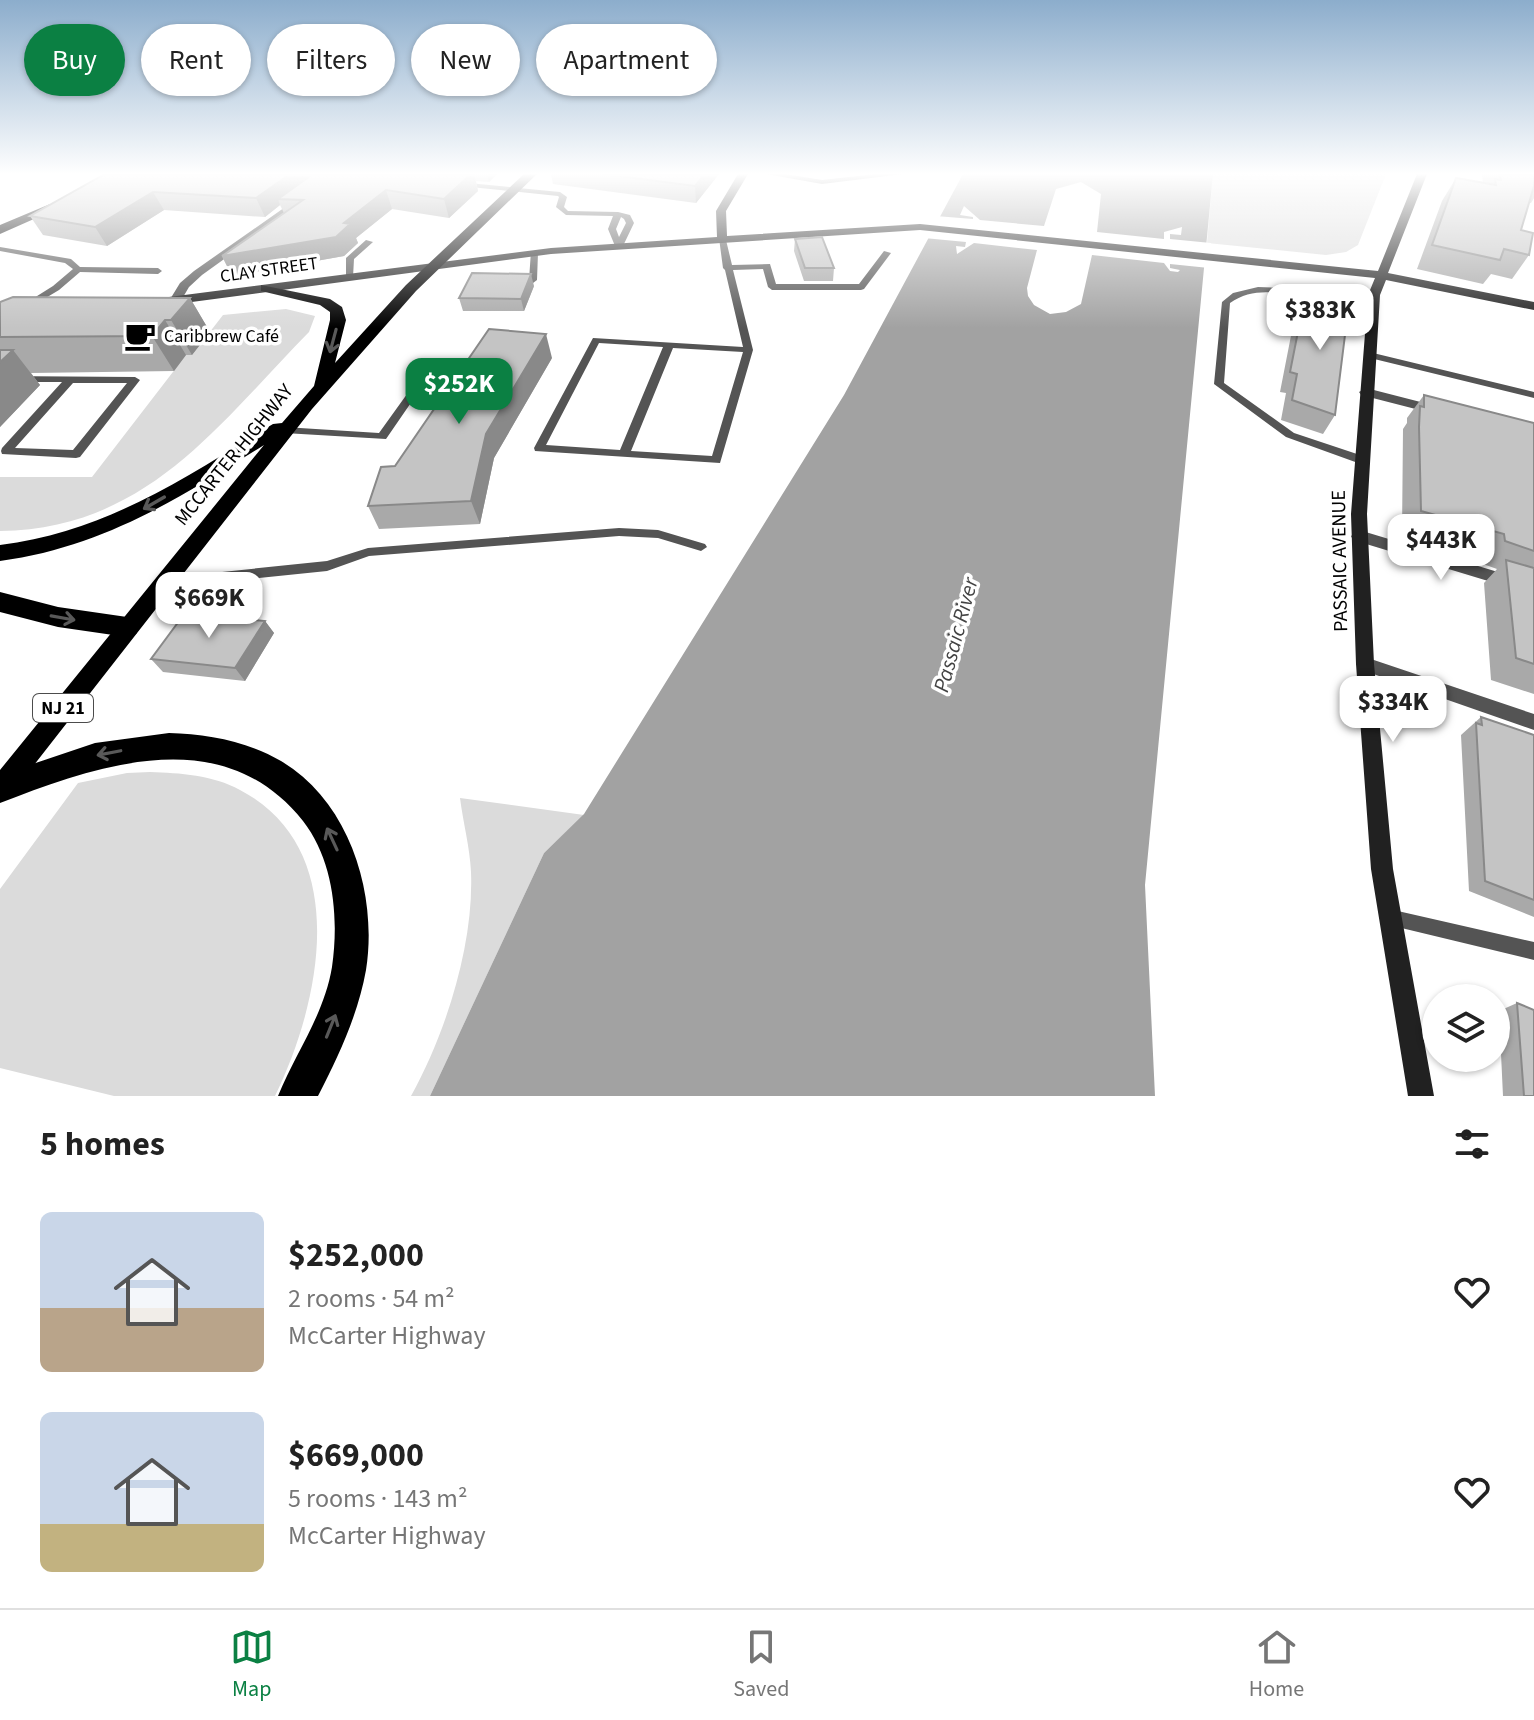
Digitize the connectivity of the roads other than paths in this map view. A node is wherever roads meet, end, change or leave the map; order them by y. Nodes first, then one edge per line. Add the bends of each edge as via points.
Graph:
1 (265, 225) edge
2 (477, 225) edge
3 (614, 225) edge
4 (629, 225) edge
5 (721, 225) edge
6 (1401, 225) edge
7 (722, 240) junction
8 (369, 242) dead end
9 (619, 246) junction
10 (0, 249) edge
11 (534, 253) junction
12 (887, 253) dead end
13 (433, 266) junction
14 (727, 268) junction
15 (78, 269) junction
16 (158, 271) dead end
17 (1381, 276) junction
18 (349, 277) junction
19 (533, 280) edge
20 (266, 288) junction
21 (175, 301) junction
22 (157, 303) edge
23 (1372, 306) junction
24 (1534, 306) edge
25 (55, 308) edge
26 (17, 310) joint
27 (669, 345) junction
28 (748, 350) junction
29 (1369, 355) junction
30 (423, 378) dead end
31 (0, 379) edge
32 (71, 379) junction
33 (320, 389) junction
34 (1366, 392) junction
35 (1534, 395) edge
36 (1451, 413) edge
37 (289, 425) junction
38 (624, 454) junction
39 (1362, 460) junction
40 (1359, 536) junction
41 (701, 547) dead end
42 (0, 553) edge
43 (161, 584) junction
44 (1534, 589) edge
45 (0, 602) edge
46 (127, 627) junction
47 (1365, 664) junction
48 (1534, 722) edge
49 (0, 789) edge
50 (1389, 917) junction
51 (1534, 951) edge
52 (297, 1096) edge
53 (1421, 1096) edge

1 - 21 street via 198,273
2 - 13 main road, MCCARTER HIGHWAY / NJ 21
3 - 9 lane
4 - 9 lane
5 - 7 main road
6 - 17 main road, PASSAIC AVENUE
7 - 9 main road, CLAY STREET
7 - 14 lane
7 - 17 main road, CLAY STREET via 928,227
8 - 18 lane via 350,258
9 - 11 main road, CLAY STREET
10 - 15 lane via 68,261
11 - 13 main road, CLAY STREET
11 - 19 lane
12 - 14 lane via 861,287 772,287 767,266
13 - 18 main road, CLAY STREET
13 - 33 main road, MCCARTER HIGHWAY / NJ 21
14 - 28 lane
15 - 16 lane
15 - 26 lane
17 - 23 main road, PASSAIC AVENUE
17 - 24 main road, CLAY STREET
18 - 20 main road, CLAY STREET
20 - 21 main road, CLAY STREET
20 -> 33 main road via 325,302 337,310
21 - 22 main road, CLAY STREET
23 - 29 main road, PASSAIC AVENUE
23 - 39 lane via 1266,290 1236,293 1226,302 1219,384 1290,435
25 - 26 main road
27 - 28 lane
27 - 38 lane
27 - 38 lane via 596,340 539,448
28 - 38 lane via 716,460
29 - 34 main road, PASSAIC AVENUE
29 - 35 lane
30 - 37 lane via 382,437
31 - 32 lane
32 - 32 lane via 135,380 76,454 6,451
33 - 37 main road, MCCARTER HIGHWAY / NJ 21
34 - 36 street
34 - 39 main road, PASSAIC AVENUE
37 -> 42 main road via 123,520 51,545
37 - 43 main road, MCCARTER HIGHWAY / NJ 21
39 - 40 main road, PASSAIC AVENUE
40 - 44 street
40 - 47 main road, PASSAIC AVENUE
41 - 43 lane via 658,534 619,532 368,552 327,566
43 - 46 main road, MCCARTER HIGHWAY / NJ 21
45 -> 46 highway
46 - 49 main road, MCCARTER HIGHWAY / NJ 21
47 - 48 street
47 - 50 main road, PASSAIC AVENUE
52 -> 49 highway via 343,995 351,939 346,886 334,840 300,792 246,759 171,746 89,757
50 - 51 lane
50 - 53 main road, PASSAIC AVENUE

